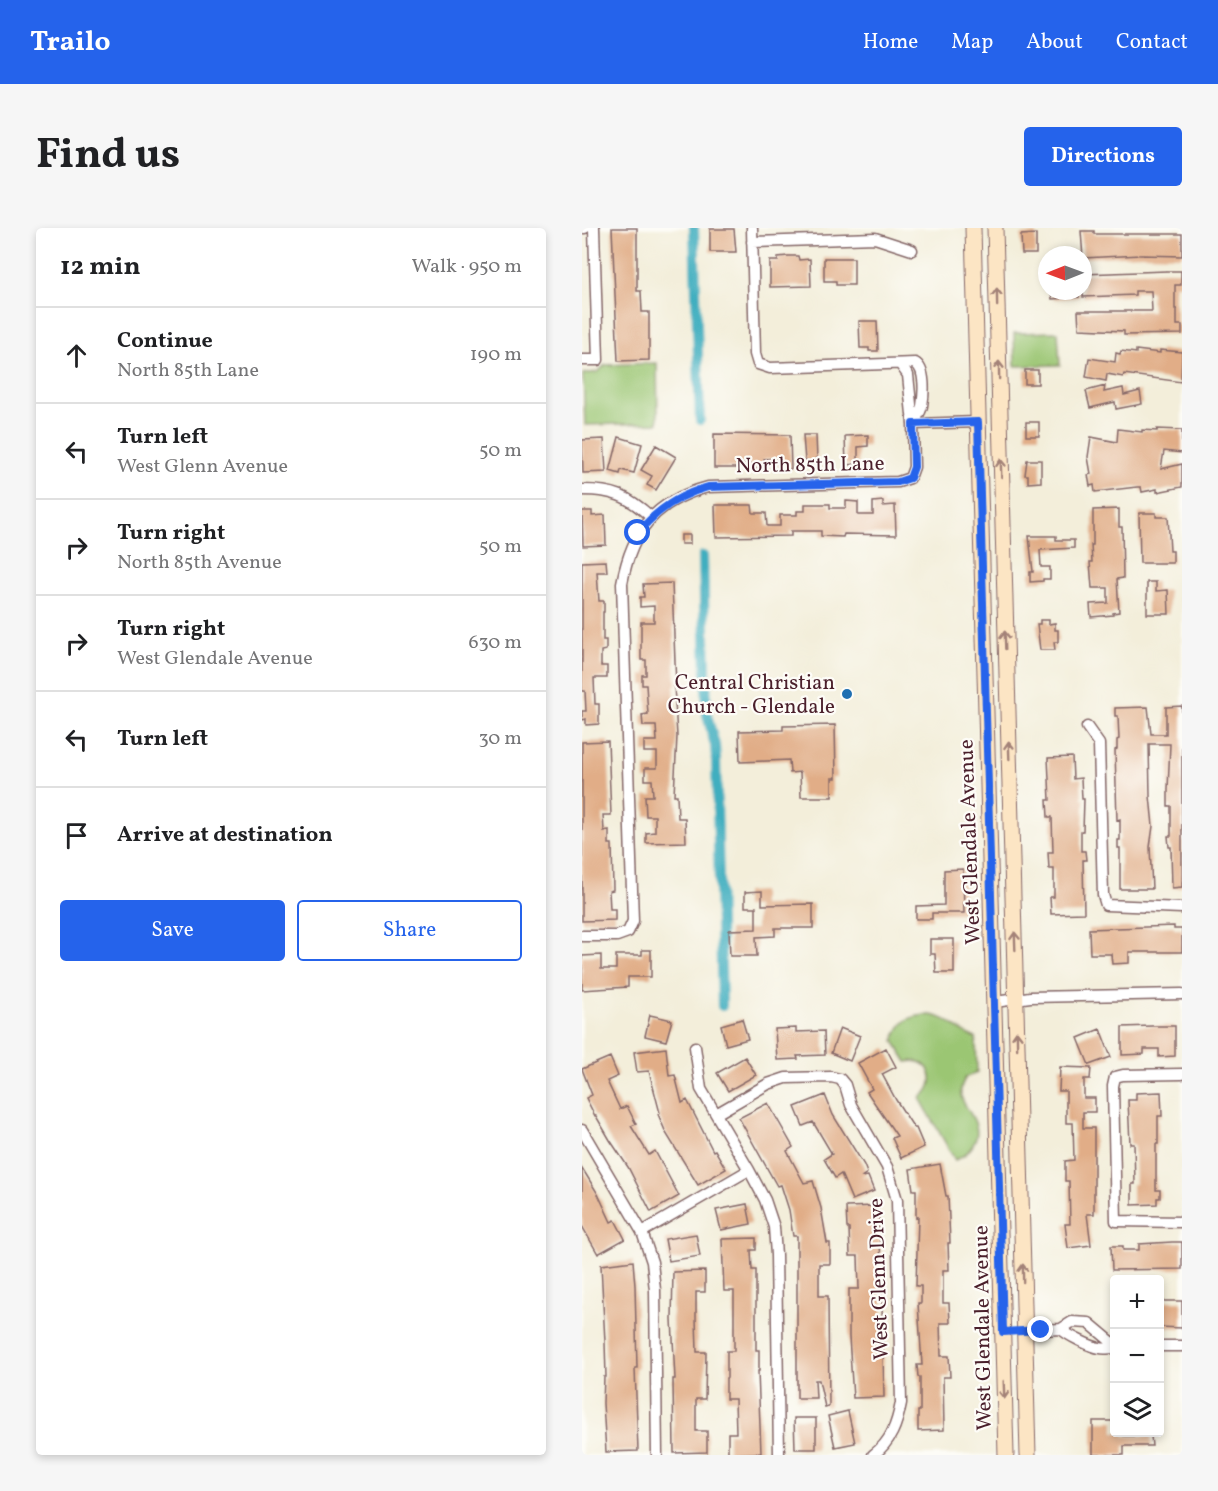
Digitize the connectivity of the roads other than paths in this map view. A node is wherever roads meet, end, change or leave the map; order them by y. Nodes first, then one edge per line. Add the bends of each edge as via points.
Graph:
1 (594, 228) edge
2 (752, 228) edge
3 (973, 228) edge
4 (995, 228) edge
5 (752, 242) junction
6 (912, 250) dead end
7 (582, 360) edge
8 (900, 364) junction
9 (923, 383) junction
10 (909, 384) junction
11 (1000, 421) junction
12 (978, 422) junction
13 (913, 424) junction
14 (582, 490) edge
15 (651, 517) junction
16 (1087, 727) dead end
17 (1182, 908) edge
18 (582, 936) edge
19 (1182, 994) edge
20 (1016, 1000) junction
21 (995, 1002) junction
22 (695, 1047) dead end
23 (1182, 1074) edge
24 (716, 1114) junction
25 (582, 1130) edge
26 (749, 1170) junction
27 (1182, 1222) edge
28 (642, 1232) junction
29 (1089, 1323) junction
30 (1061, 1329) junction
31 (1024, 1331) junction
32 (1003, 1332) junction
33 (1081, 1340) junction
34 (1110, 1342) edge
35 (1164, 1346) edge
36 (1182, 1346) edge
37 (1110, 1347) edge
38 (877, 1452) edge
39 (657, 1455) edge
40 (779, 1455) edge
41 (1006, 1455) edge
42 (1028, 1455) edge

1 - 7 street via 598,360
2 - 5 street
3 - 12 main road, West Glendale Avenue
11 -> 4 main road, West Glendale Avenue
5 - 6 street via 875,238
5 - 8 street via 758,364 770,368
8 - 9 street via 920,366
8 - 10 street
9 - 10 street
9 - 13 street via 922,408
10 - 13 street
11 - 12 main road
20 -> 11 main road, West Glendale Avenue
12 - 13 street
12 - 21 main road, West Glendale Avenue
13 - 15 street, North 85th Lane via 914,467 910,478 898,482 708,487 680,497
14 - 15 street via 623,496
15 - 18 street via 638,533 622,583 633,921 628,932 617,936
16 - 17 street via 1099,744 1106,905
19 - 20 street
20 - 21 street
31 -> 20 main road, West Glendale Avenue
21 - 32 main road, West Glendale Avenue
22 - 24 street via 701,1089
23 - 27 street via 1123,1075 1115,1077 1113,1086 1116,1221
24 - 26 street
24 - 38 street, West Glenn Drive via 786,1078 840,1079 887,1167 897,1200 901,1403 897,1422
25 - 28 street
26 - 28 street
26 - 40 street via 770,1213 776,1241
28 - 39 street via 652,1262 655,1290
29 - 30 street via 1072,1322
29 - 33 street
29 - 34 street
30 - 31 street
30 - 33 street via 1069,1337
31 - 32 main road
31 - 42 main road, West Glendale Avenue
32 -> 41 main road, West Glendale Avenue
33 - 37 street via 1099,1348
35 - 36 street

